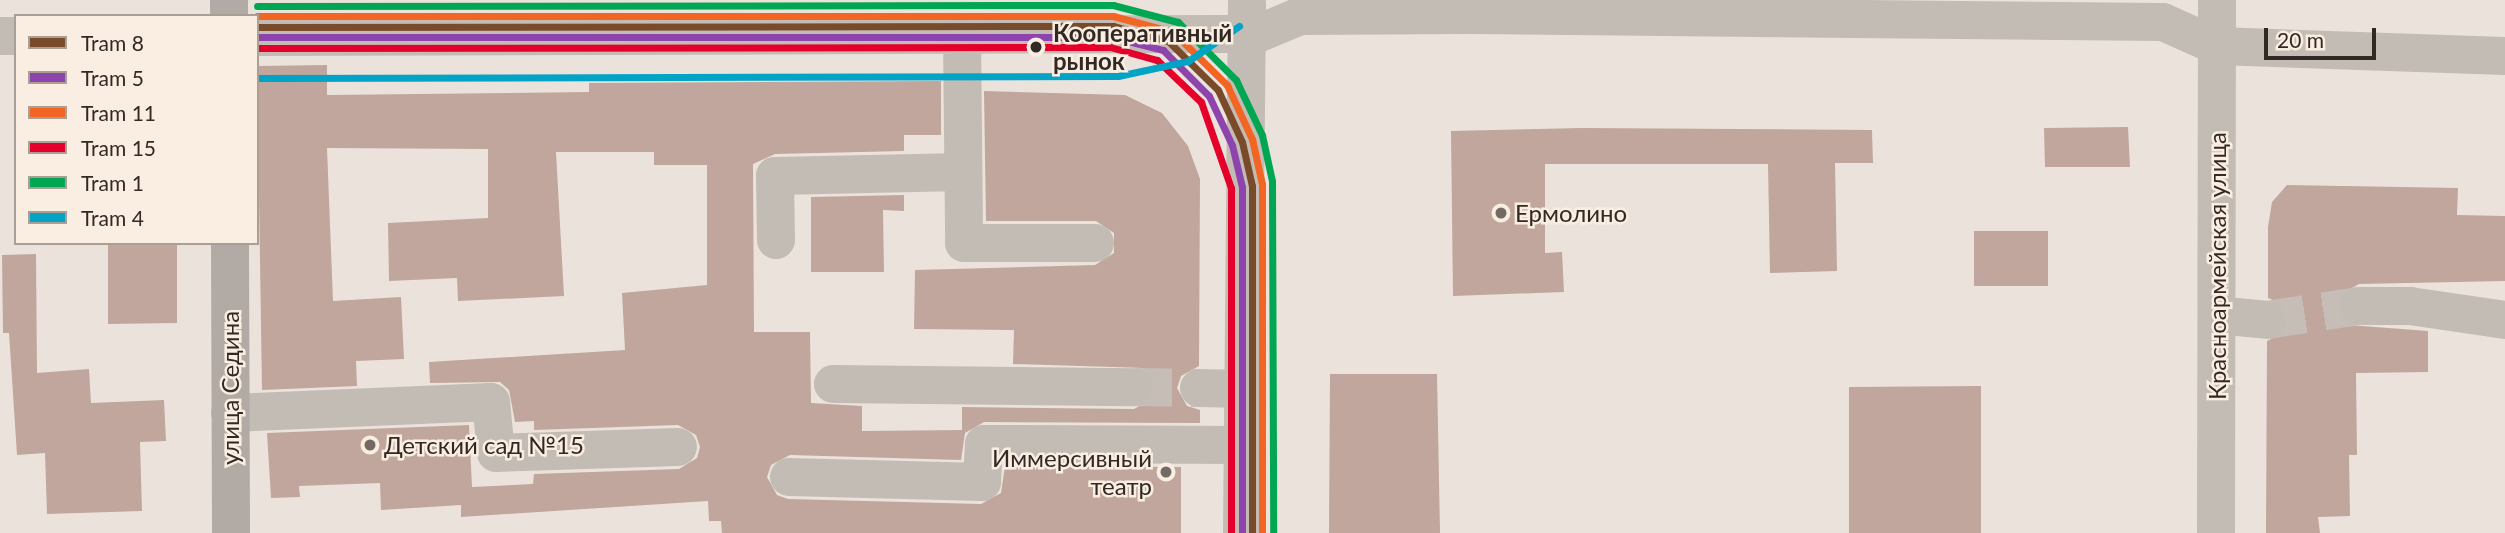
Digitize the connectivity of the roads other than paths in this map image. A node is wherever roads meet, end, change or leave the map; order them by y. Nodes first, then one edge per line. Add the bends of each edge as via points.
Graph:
1 (2217, 0) edge
2 (1247, 17) edge
3 (961, 36) junction
4 (259, 37) edge
5 (2217, 46) junction
6 (2505, 56) edge
7 (963, 172) junction
8 (776, 240) dead end
9 (1095, 243) dead end
10 (230, 245) edge
11 (2359, 306) tunnel mouth
12 (2217, 315) junction
13 (2267, 320) tunnel mouth
14 (2505, 320) edge
15 (834, 384) dead end
16 (1134, 387) tunnel mouth
17 (1199, 388) tunnel mouth
18 (1243, 389) junction
19 (230, 413) junction
20 (1243, 445) junction
21 (678, 447) dead end
22 (789, 477) dead end
23 (231, 533) edge
24 (1242, 533) edge
25 (2216, 533) edge

1 - 5 street, Красноармейская улица
2 - 3 street
2 - 5 street via 2163,22
2 - 18 street
3 - 4 street
3 - 7 street
5 - 6 street
5 - 12 street, Красноармейская улица
7 - 8 street via 775,176
7 - 9 street via 964,243
10 - 19 main road, улица Седина
11 - 14 street via 2410,306
12 - 13 street
12 - 25 street, Красноармейская улица
15 - 16 street
17 - 18 street
18 - 20 street
19 - 21 street via 491,402 496,453
19 - 23 main road, улица Седина
20 - 22 street via 984,444 982,482
20 - 24 street

